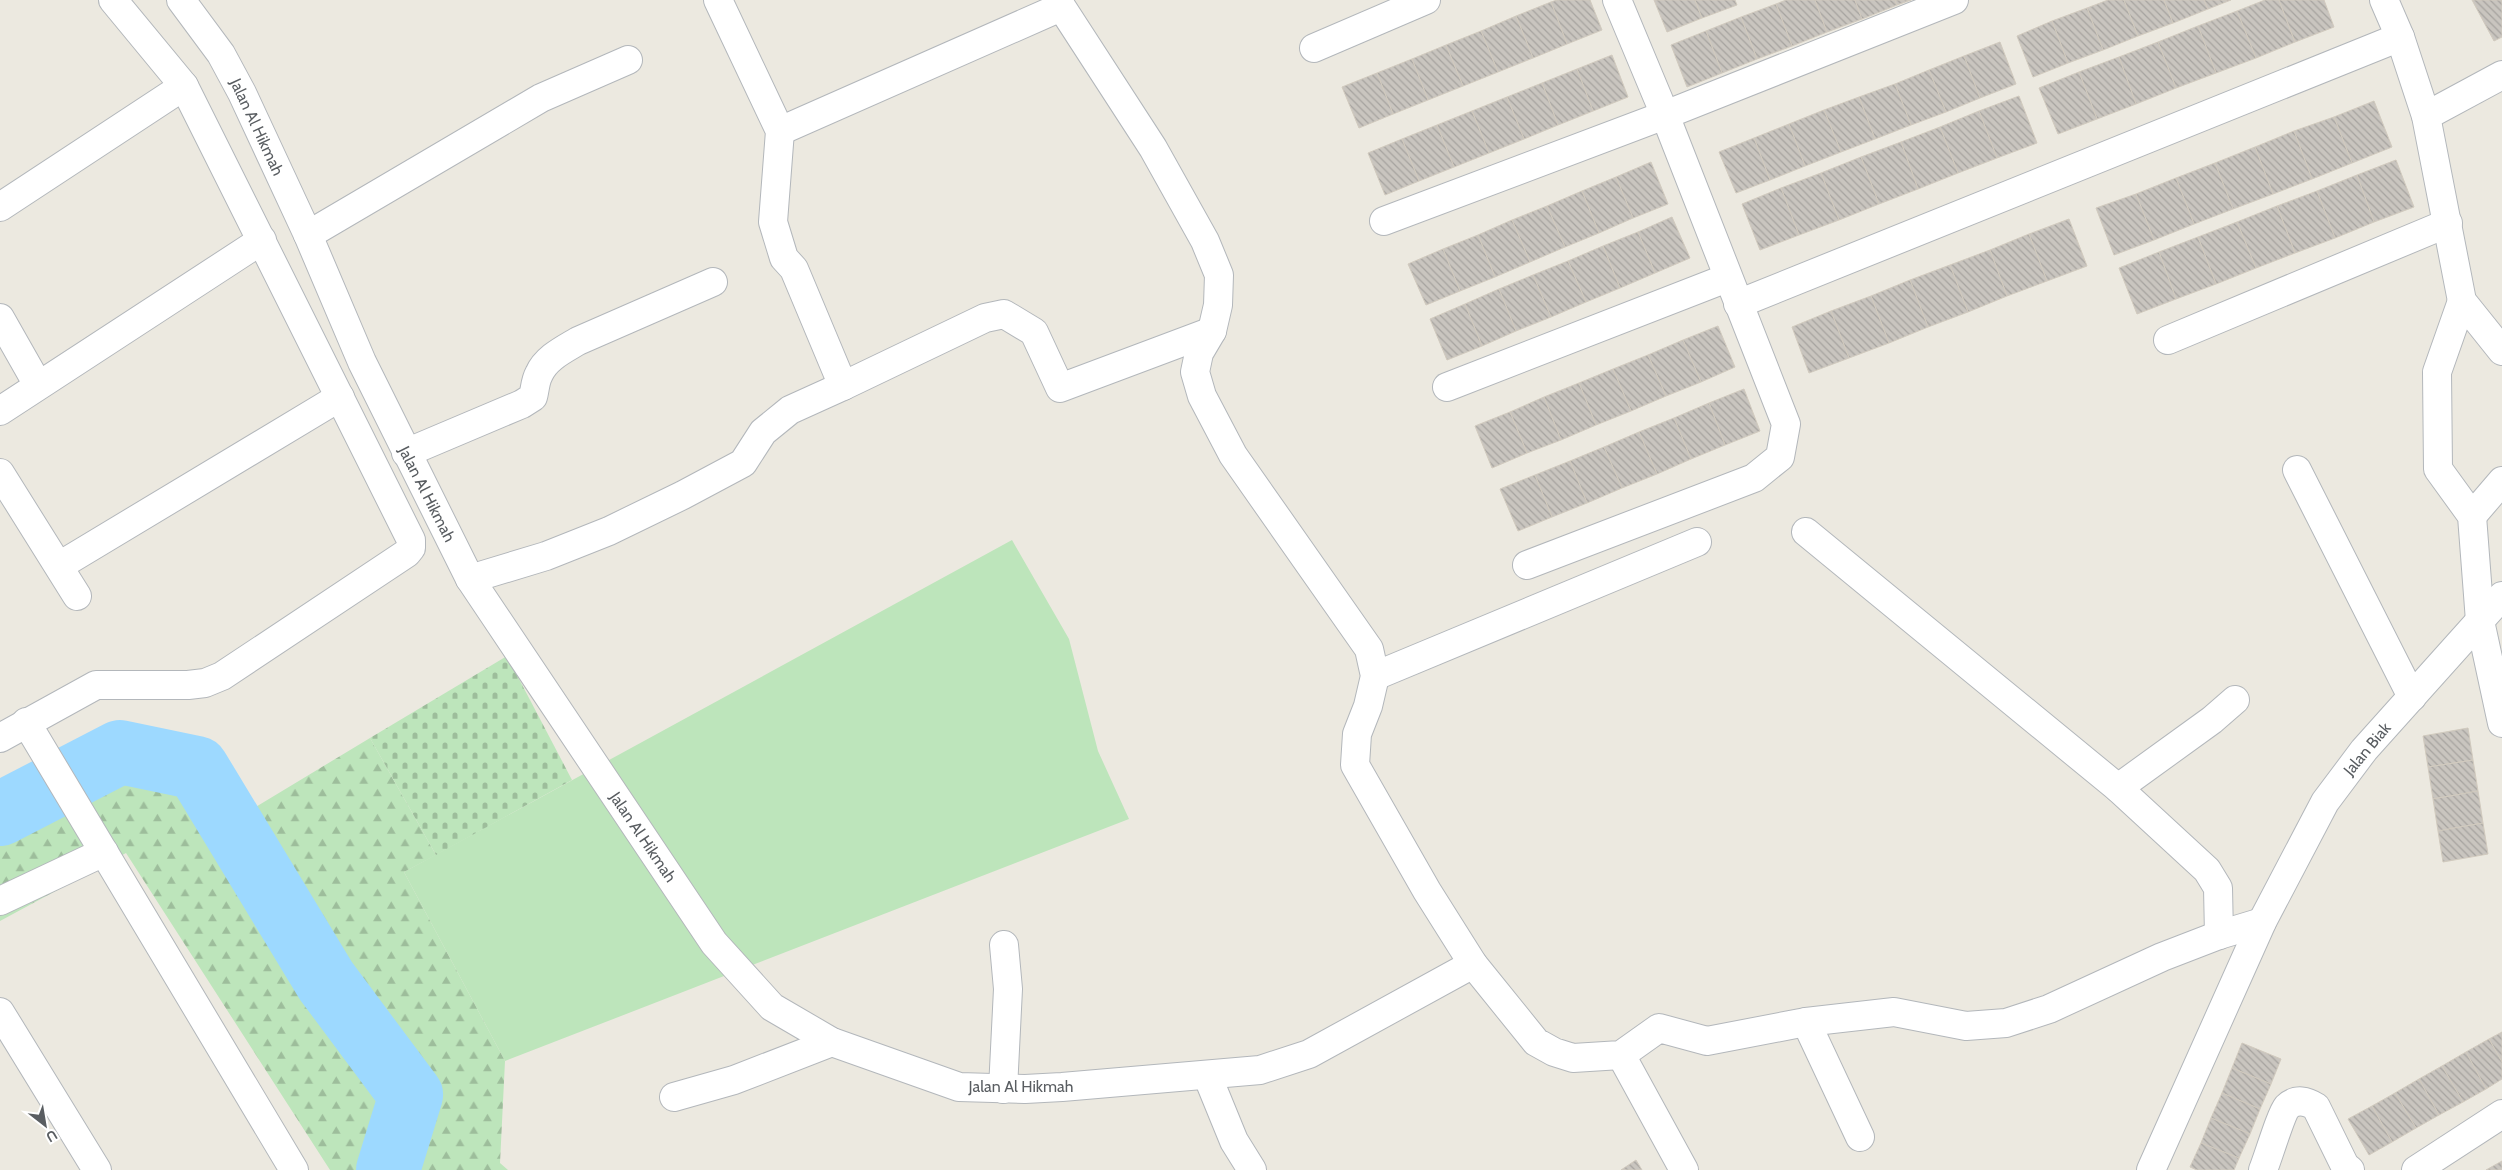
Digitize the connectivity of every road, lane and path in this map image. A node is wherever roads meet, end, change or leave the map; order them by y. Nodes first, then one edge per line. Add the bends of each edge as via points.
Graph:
1 (113, 0) edge
2 (181, 0) edge
3 (718, 0) edge
4 (1426, 0) edge
5 (1617, 0) edge
6 (1954, 0) edge
7 (2384, 0) edge
8 (1059, 3) edge
9 (2400, 37) junction
10 (1314, 48) dead end
11 (628, 60) dead end
12 (2502, 75) edge
13 (184, 86) junction
14 (1665, 115) junction
15 (2426, 116) junction
16 (780, 131) junction
17 (0, 207) edge
18 (1384, 220) dead end
19 (2448, 224) junction
20 (308, 235) junction
21 (262, 240) junction
22 (1727, 278) junction
23 (714, 282) dead end
24 (2462, 301) junction
25 (1738, 304) junction
26 (0, 318) edge
27 (1212, 332) junction
28 (2168, 340) dead end
29 (2502, 351) edge
30 (38, 385) junction
31 (844, 386) junction
32 (1447, 387) dead end
33 (340, 398) junction
34 (0, 411) edge
35 (406, 452) junction
36 (2296, 470) dead end
37 (0, 473) edge
38 (2502, 481) edge
39 (2472, 516) junction
40 (1806, 532) dead end
41 (1697, 542) dead end
42 (59, 566) junction
43 (1527, 566) dead end
44 (470, 579) junction
45 (77, 596) dead end
46 (2502, 596) edge
47 (2480, 620) junction
48 (1375, 676) junction
49 (2412, 697) junction
50 (2235, 700) dead end
51 (26, 722) junction
52 (2502, 723) edge
53 (0, 738) edge
54 (2118, 788) junction
55 (99, 842) junction
56 (0, 901) edge
57 (2262, 922) junction
58 (2219, 935) junction
59 (1004, 945) dead end
60 (1473, 964) junction
61 (0, 1012) edge
62 (1806, 1022) junction
63 (832, 1042) junction
64 (1621, 1054) junction
65 (1207, 1075) junction
66 (1003, 1088) junction
67 (674, 1098) dead end
68 (2502, 1114) edge
69 (1860, 1137) dead end
70 (2344, 1169) edge
71 (97, 1170) edge
72 (294, 1170) edge
73 (1252, 1170) edge
74 (1684, 1170) edge
75 (2151, 1170) edge
76 (2263, 1170) edge
77 (2416, 1170) edge

1 - 13 street
2 - 20 street, Jalan Al Hikmah via 221,54
3 - 16 street
4 - 10 street
5 - 14 street
6 - 14 street
7 - 9 street
8 - 16 street
8 - 27 street via 1153,148 1205,240 1219,274 1218,305
9 - 15 street
9 - 25 street
11 - 20 street via 541,98
12 - 15 street
13 - 17 street
13 - 21 street
14 - 18 street
14 - 22 street
15 - 19 street
16 - 31 street via 773,222 784,258 794,269
19 - 24 street
19 - 28 street
20 - 35 street, Jalan Al Hikmah via 362,362
21 - 30 street
21 - 33 street
22 - 25 street
22 - 32 street
23 - 35 street via 578,341 546,364 538,376 533,397
24 - 29 street
24 - 39 street via 2437,372 2438,469
25 - 43 street via 1786,424 1780,457 1754,478
26 - 30 street
27 - 31 street via 1060,388 1034,332 1004,314 985,318
27 - 48 street via 1200,353 1195,372 1202,396 1233,455 1369,649
30 - 34 street
31 - 44 street via 790,410 763,432 743,463 683,495 600,535 546,556
33 - 42 street
33 - 51 street via 411,540 407,554 214,679 188,685 96,685
35 - 44 street, Jalan Al Hikmah
36 - 49 street
37 - 42 street
38 - 39 street
39 - 47 street
40 - 54 street
41 - 48 street
42 - 45 street
44 - 63 street, Jalan Al Hikmah via 714,943 772,1007
46 - 47 street, Jalan Biak
47 - 49 street, Jalan Biak
47 - 52 street
48 - 60 street via 1368,706 1356,734 1355,765
49 - 57 street, Jalan Biak via 2364,750 2324,802
50 - 54 street
51 - 53 street
51 - 55 street
54 - 58 street via 2207,870 2218,888
55 - 56 street
55 - 72 street
57 - 58 street
57 - 75 street, Jalan Biak
58 - 62 street via 2049,1008 2006,1023 1966,1026 1894,1012
59 - 66 street via 1008,989
60 - 64 street via 1536,1042 1572,1058
60 - 65 street, Jalan Al Hikmah via 1309,1054 1260,1070
61 - 71 street
62 - 64 street via 1707,1041 1659,1028
62 - 69 street
63 - 66 street, Jalan Al Hikmah via 960,1087
63 - 67 street via 734,1080
64 - 74 street
65 - 66 street, Jalan Al Hikmah via 1062,1087
65 - 73 street via 1234,1141
68 - 77 street
70 - 76 street via 2316,1107 2297,1101 2286,1108

